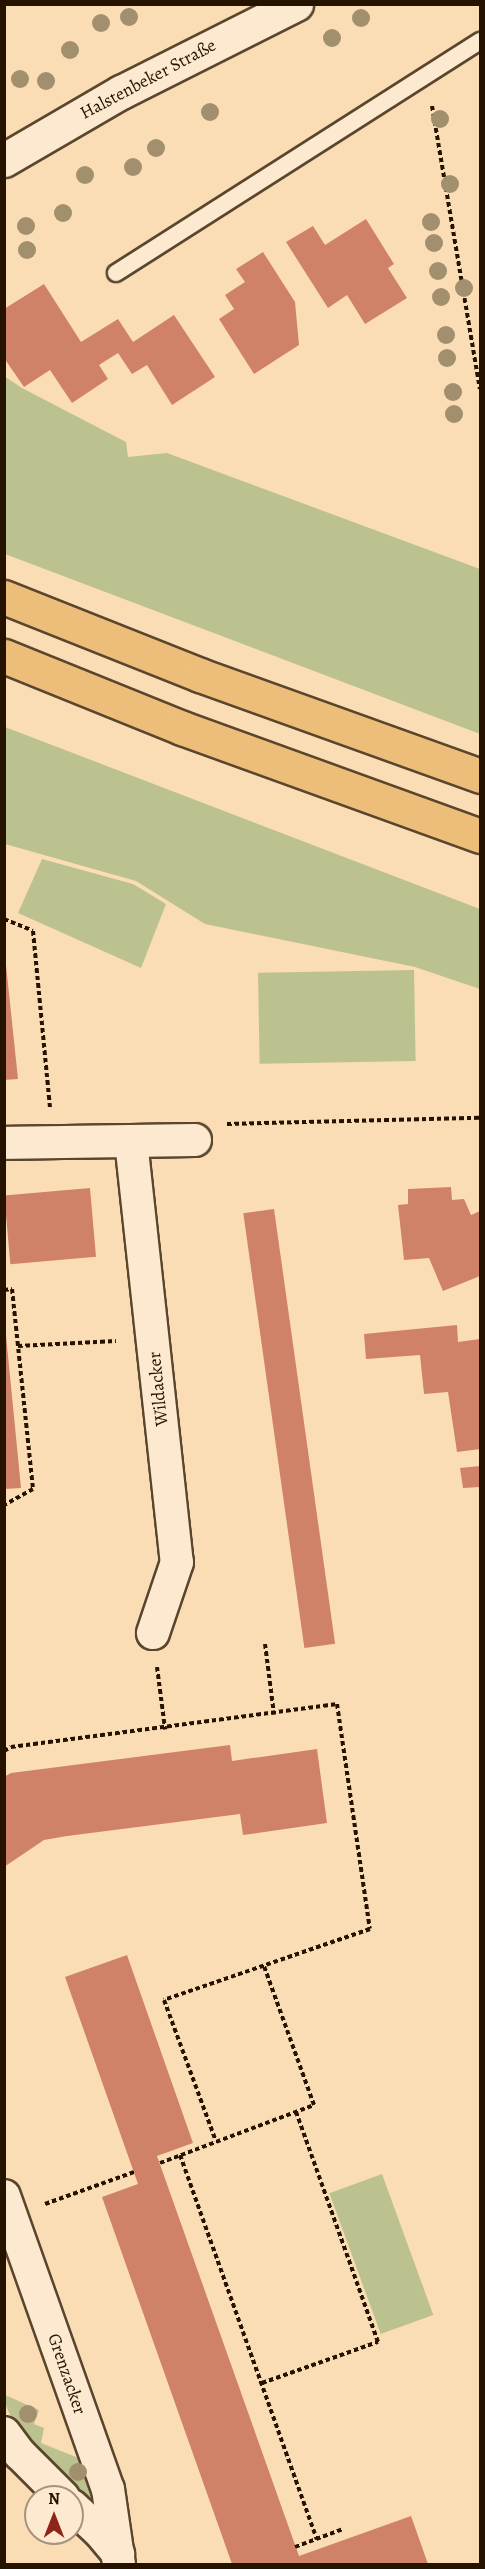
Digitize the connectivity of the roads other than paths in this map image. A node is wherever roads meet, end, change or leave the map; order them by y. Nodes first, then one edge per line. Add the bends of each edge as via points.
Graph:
1 (296, 4) edge
2 (480, 41) edge
3 (4, 160) edge
4 (116, 273) dead end
5 (4, 597) edge
6 (4, 656) edge
7 (480, 776) edge
8 (480, 836) edge
9 (195, 1140) road end
10 (131, 1141) junction
11 (4, 1143) edge
12 (153, 1633) road end
13 (4, 2196) edge
14 (4, 2433) edge
15 (51, 2485) edge
16 (84, 2517) edge
17 (119, 2560) edge

1 - 3 street, Halstenbeker Straße via 121,92
2 - 4 lane
5 - 7 highway via 200,675
6 - 8 highway via 182,728
9 - 10 street
10 - 11 street
10 - 12 street, Wildacker via 177,1562
13 - 17 street, Grenzacker via 108,2489
14 - 15 street
16 - 17 street, Grenzacker

